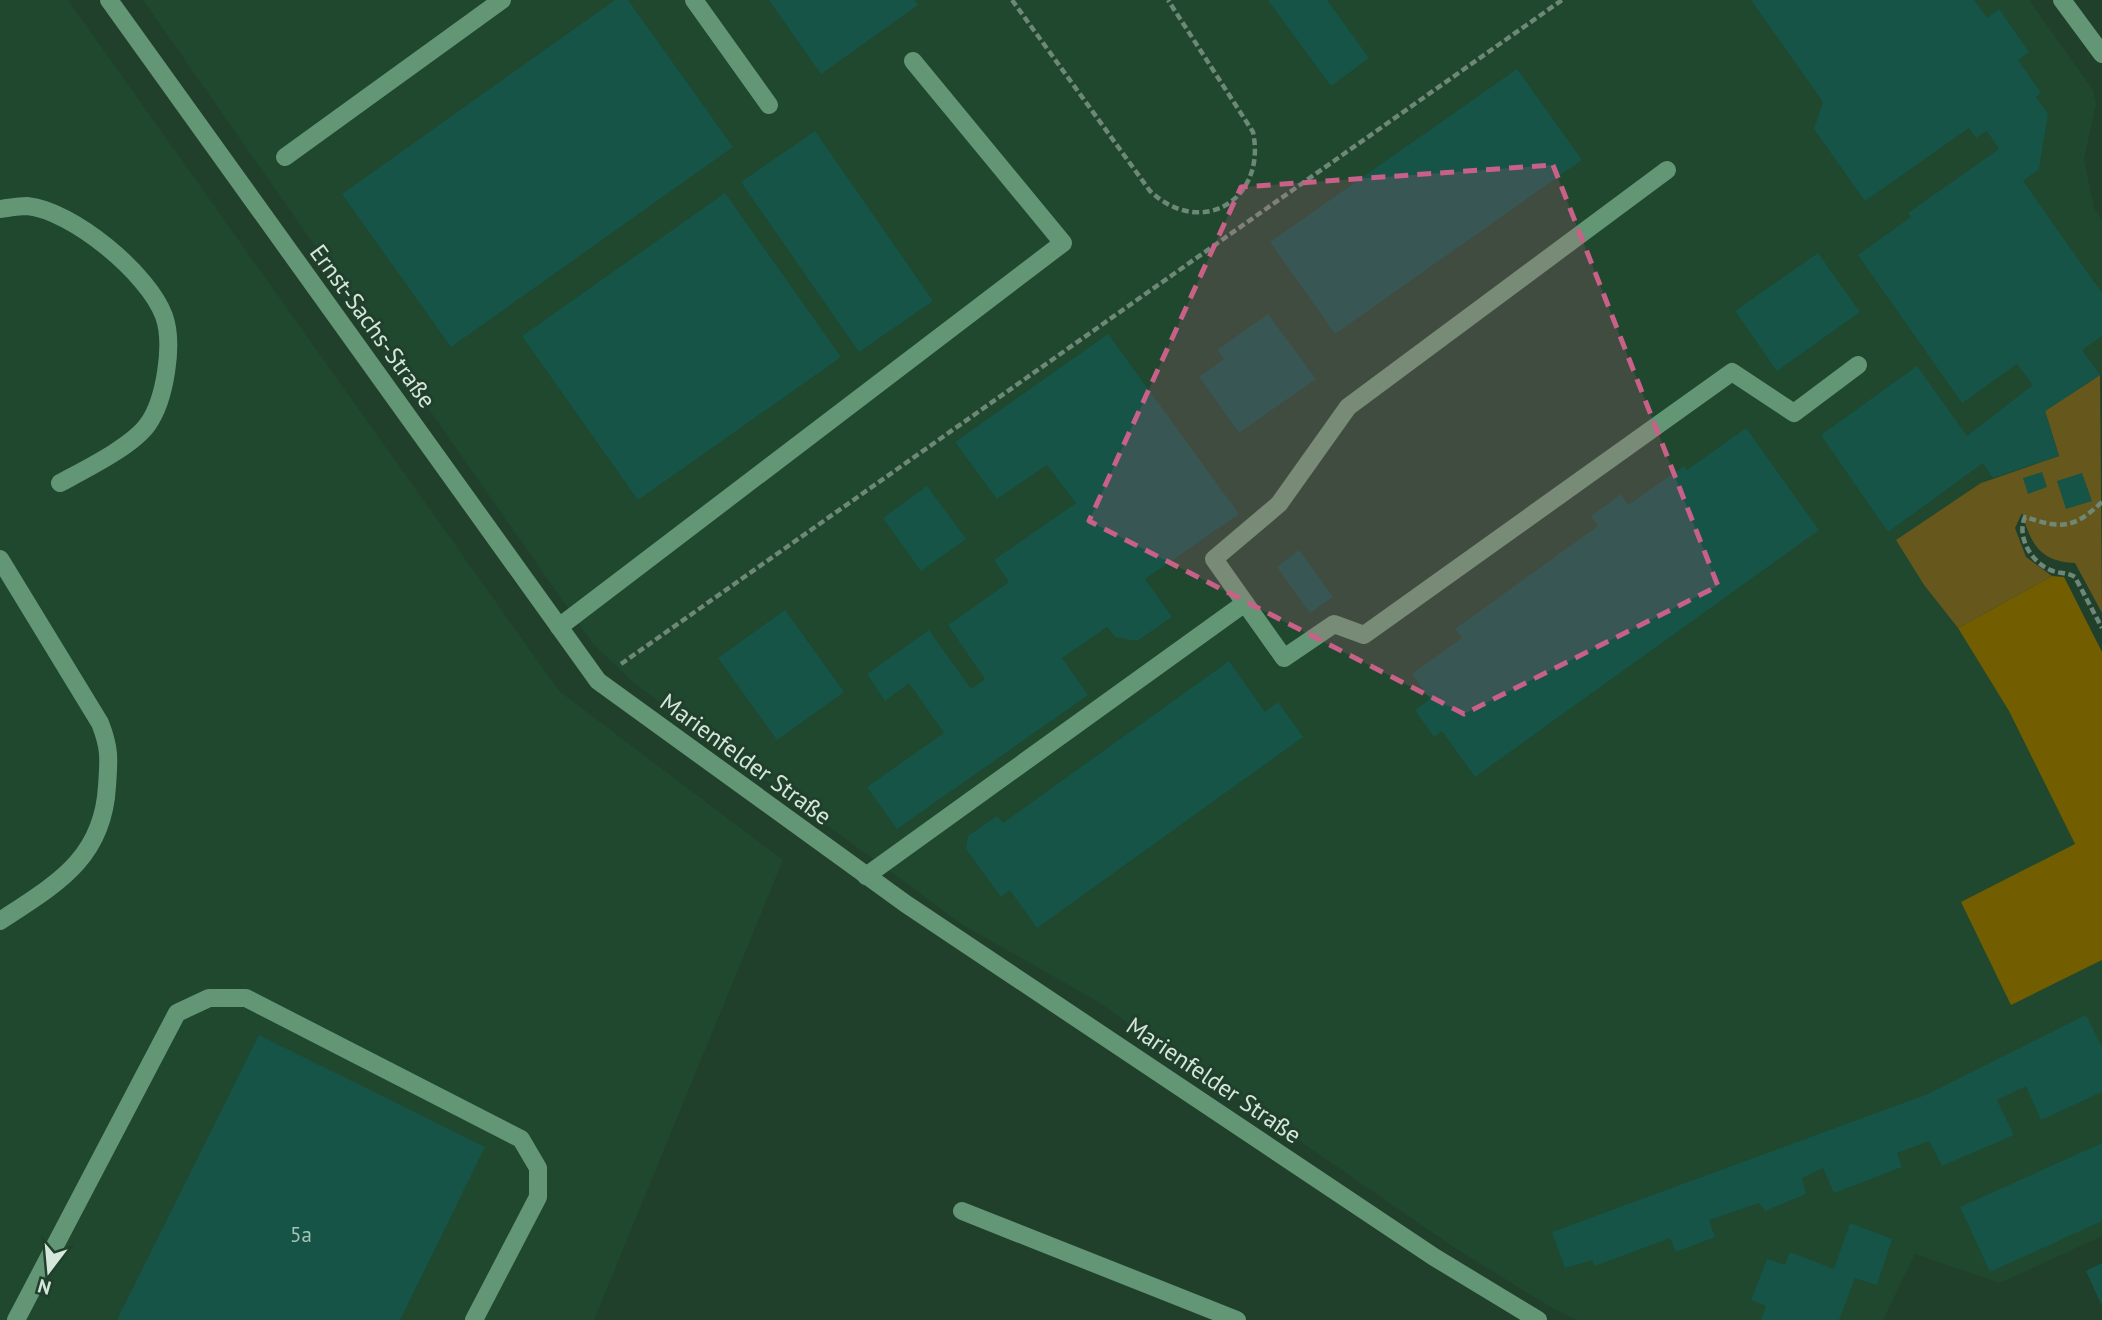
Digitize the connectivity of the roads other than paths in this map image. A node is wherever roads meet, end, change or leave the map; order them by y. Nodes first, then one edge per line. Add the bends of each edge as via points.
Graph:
1 (109, 0) edge
2 (502, 0) edge
3 (694, 0) edge
4 (2062, 0) edge
5 (2102, 54) edge
6 (914, 61) dead end
7 (769, 104) dead end
8 (285, 157) dead end
9 (1667, 170) dead end
10 (0, 209) edge
11 (1858, 365) dead end
12 (60, 483) dead end
13 (0, 559) edge
14 (1245, 603) junction
15 (559, 627) junction
16 (598, 681) joint
17 (866, 876) junction
18 (0, 921) edge
19 (962, 1211) dead end
20 (16, 1320) edge
21 (474, 1320) edge
22 (1237, 1320) edge
23 (1538, 1320) edge

1 - 15 street, Ernst-Sachs-Straße
2 - 8 street
3 - 7 street
4 - 5 street
6 - 15 street via 1063,243
9 - 14 street via 1348,407 1279,504 1214,559
10 - 12 street via 28,206 75,223 148,285 165,317 165,387 148,426 102,461
11 - 14 street via 1794,413 1732,372 1364,635 1334,624 1284,658
13 - 18 street via 100,723 110,750 106,814 89,851 64,878
14 - 17 street
15 - 16 street, Ernst-Sachs-Straße
16 - 17 street, Marienfelder Straße
17 - 23 street, Marienfelder Straße via 1411,1241
19 - 22 street
20 - 21 street via 177,1013 209,998 246,998 520,1139 538,1168 538,1198

